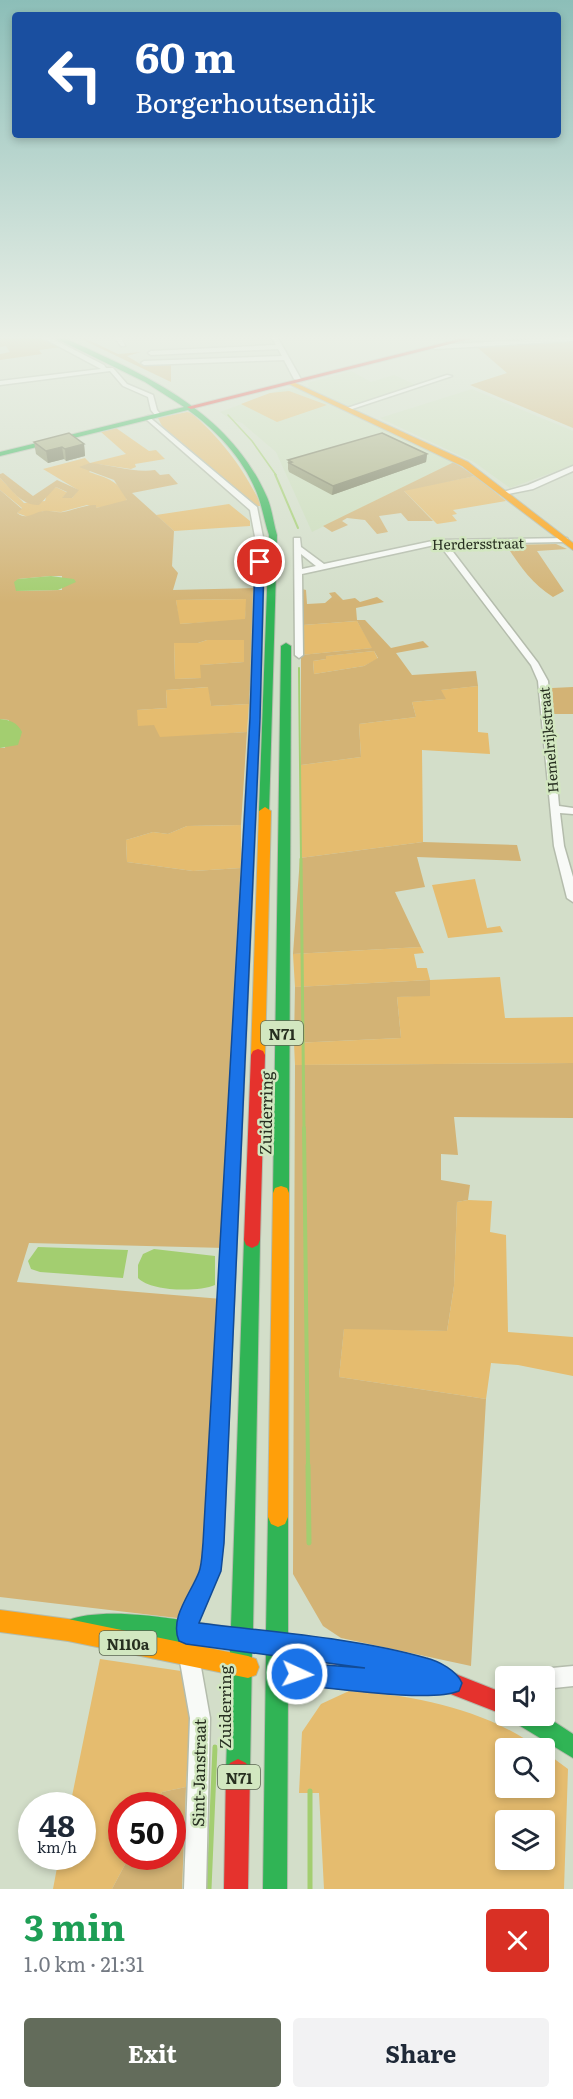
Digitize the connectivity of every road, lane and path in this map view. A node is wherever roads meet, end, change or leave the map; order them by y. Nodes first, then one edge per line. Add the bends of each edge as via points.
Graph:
1 (112, 426) edge
2 (164, 426) edge
3 (215, 426) edge
4 (226, 426) edge
5 (384, 426) edge
6 (0, 454) edge
7 (573, 468) edge
8 (503, 493) junction
9 (441, 542) junction
10 (569, 543) edge
11 (323, 567) junction
12 (298, 572) junction
13 (299, 655) dead end
14 (554, 809) junction
15 (573, 811) edge
16 (573, 898) edge
17 (0, 1621) edge
18 (68, 1630) junction
19 (241, 1638) junction
20 (188, 1643) junction
21 (278, 1644) junction
22 (240, 1665) junction
23 (277, 1673) junction
24 (573, 1676) edge
25 (555, 1678) edge
26 (451, 1683) junction
27 (495, 1701) edge
28 (542, 1726) edge
29 (573, 1747) edge
30 (195, 1889) edge
31 (236, 1889) edge
32 (275, 1889) edge

1 - 6 main road
2 - 20 street, Sint-Janstraat via 254,509 260,542 255,718 214,1543 210,1571 188,1620
3 - 19 main road, Zuiderring / N71 via 258,483 270,518 273,548
4 - 21 main road, Zuiderring / N71 via 248,448 269,479 280,508 287,548
5 - 8 main road via 465,464
7 - 8 street via 530,488
8 - 10 main road
9 - 10 street, Herdersstraat
9 - 11 street, Herdersstraat
9 - 14 street, Hemelrijkstraat via 535,665 543,681
11 - 12 street, Herdersstraat
11 - 12 street via 298,544
12 - 13 street
14 - 15 street
14 - 16 street, Hemelrijkstraat
17 - 18 main road, N110a
18 - 20 main road, N110a via 100,1639
18 - 20 main road, N110a via 109,1623
19 - 20 main road, N110a
19 - 21 main road, N110a
19 - 22 main road, Zuiderring / N71
20 - 22 main road, N110a
20 - 30 street, Sint-Janstraat via 200,1718
21 - 23 main road, Zuiderring / N71
21 - 26 main road via 427,1669
22 - 23 main road, N110a
22 - 31 main road, Zuiderring / N71
23 - 26 main road
23 - 32 main road, Zuiderring / N71
24 - 25 street
26 - 27 main road
28 - 29 main road

